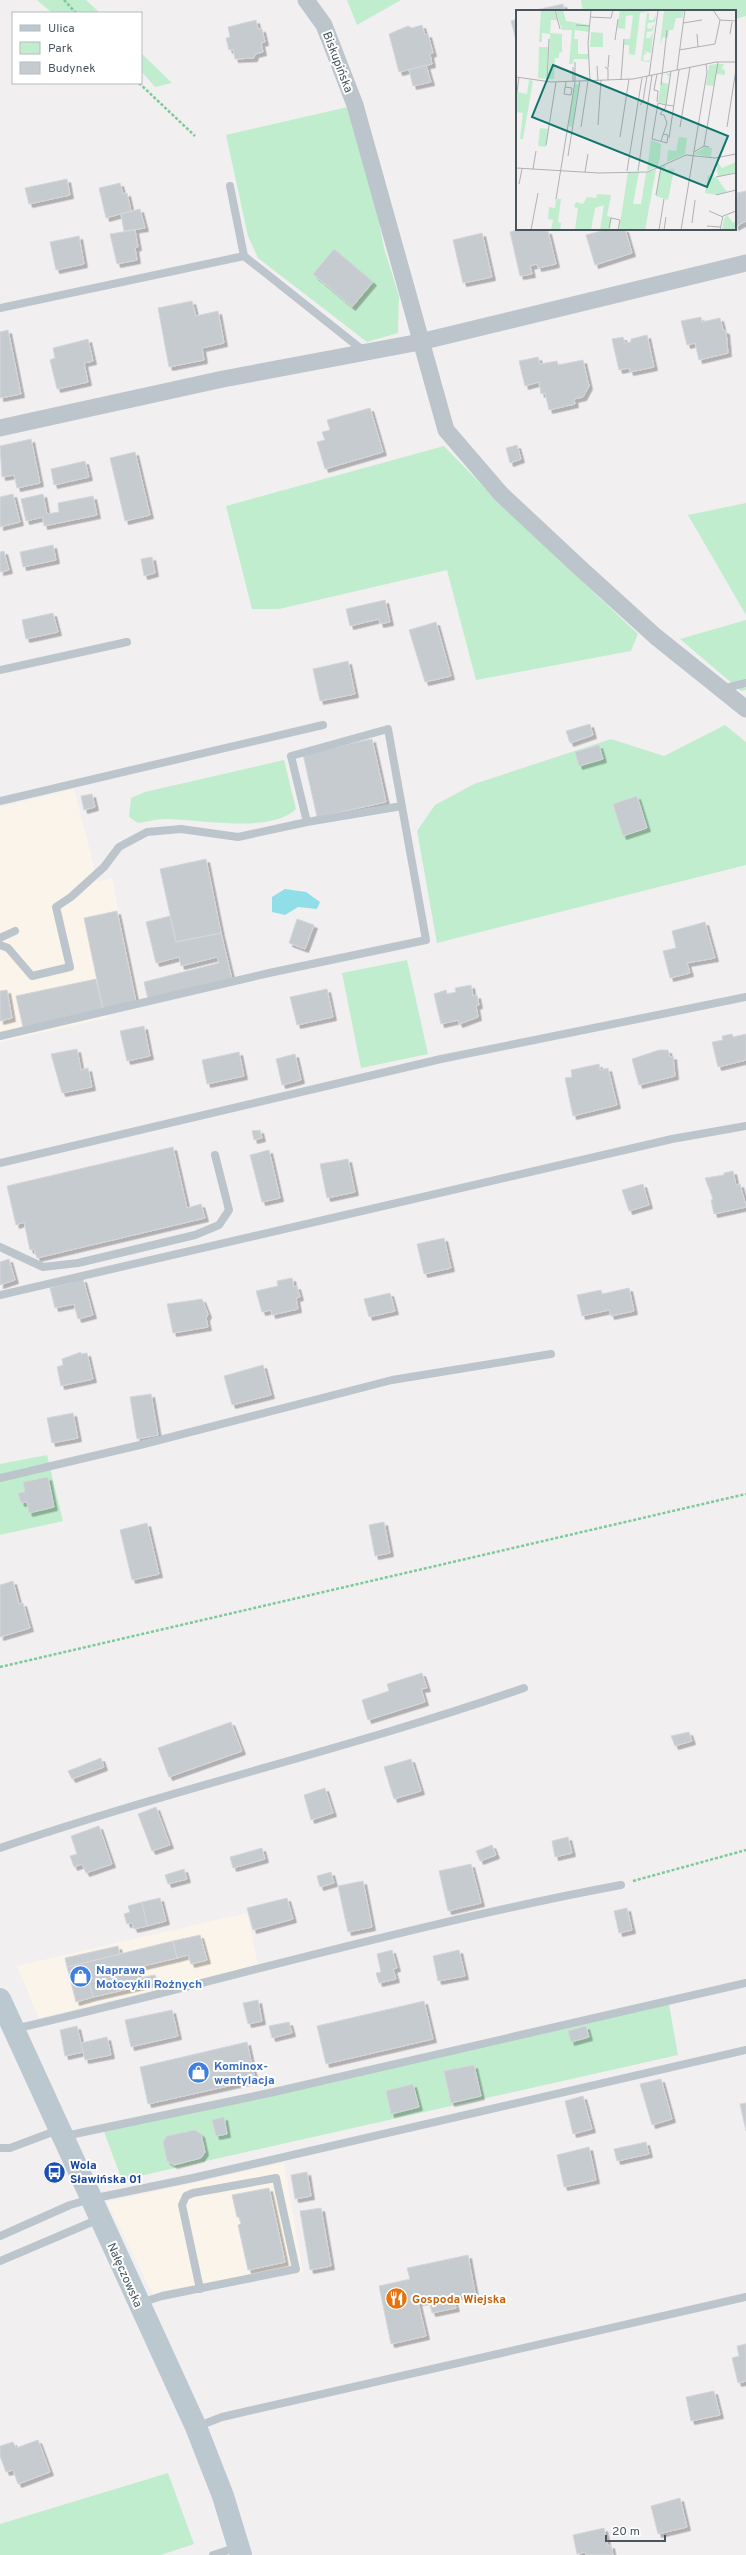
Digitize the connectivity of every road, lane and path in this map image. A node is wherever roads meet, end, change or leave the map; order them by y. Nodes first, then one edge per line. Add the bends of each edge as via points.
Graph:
1 (64, 0) edge
2 (306, 0) edge
3 (75, 12) edge
4 (141, 84) edge
5 (195, 136) dead end
6 (230, 186) dead end
7 (244, 256) junction
8 (746, 263) edge
9 (0, 308) edge
10 (420, 342) junction
11 (367, 353) junction
12 (0, 428) edge
13 (127, 642) dead end
14 (0, 670) edge
15 (746, 683) edge
16 (721, 689) junction
17 (746, 709) edge
18 (323, 725) dead end
19 (0, 801) edge
20 (402, 806) junction
21 (307, 822) junction
22 (15, 931) dead end
23 (0, 938) edge
24 (0, 945) edge
25 (746, 997) edge
26 (0, 1036) edge
27 (746, 1126) edge
28 (214, 1155) dead end
29 (0, 1163) edge
30 (0, 1246) edge
31 (0, 1295) edge
32 (551, 1354) dead end
33 (0, 1478) edge
34 (746, 1494) edge
35 (0, 1667) edge
36 (524, 1688) dead end
37 (0, 1848) edge
38 (746, 1850) edge
39 (621, 1885) joint
40 (746, 1983) edge
41 (1, 2005) edge
42 (14, 2029) junction
43 (746, 2050) edge
44 (60, 2133) junction
45 (0, 2148) edge
46 (95, 2209) junction
47 (0, 2236) edge
48 (0, 2261) edge
49 (200, 2289) junction
50 (746, 2297) edge
51 (138, 2304) junction
52 (196, 2427) junction
53 (240, 2551) edge
54 (213, 2555) edge

1 - 3 path
2 - 10 street, Biskupińska via 324,25 355,105
4 - 5 path
6 - 7 lane
7 - 9 lane
7 - 11 lane
8 - 10 street
10 - 11 street
10 - 16 street, Biskupińska via 446,430 471,461 502,494 649,631
11 - 12 street via 223,379
13 - 14 lane
15 - 16 lane
16 - 17 street, Biskupińska
18 - 19 lane
20 - 21 lane
20 - 21 lane via 388,729 291,756
20 - 26 lane via 426,940 269,973
21 - 24 lane via 238,837 181,829 147,832 119,847 104,867 72,897 56,907 70,966 32,976 8,948
22 - 23 lane
25 - 29 lane via 442,1059
27 - 31 lane via 672,1139
28 - 30 lane via 229,1210 219,1225 195,1235 78,1263 43,1267
32 - 33 lane via 392,1380
34 - 35 path
36 - 37 lane via 457,1711
38 - 39 path
39 - 42 lane via 415,1928 249,1973
40 - 44 lane via 282,2090
41 - 42 main road, Nałęczowska
42 - 44 main road, Nałęczowska
43 - 46 lane via 193,2178
44 - 45 lane via 10,2148
44 - 46 main road, Nałęczowska
46 - 47 lane via 70,2205
46 - 48 lane
46 - 51 main road, Nałęczowska
49 - 49 lane via 183,2200 193,2193 276,2178 296,2269
49 - 51 lane via 162,2296
50 - 52 lane via 222,2417
51 - 52 main road, Nałęczowska
52 - 53 main road, Nałęczowska via 223,2496
53 - 54 lane

